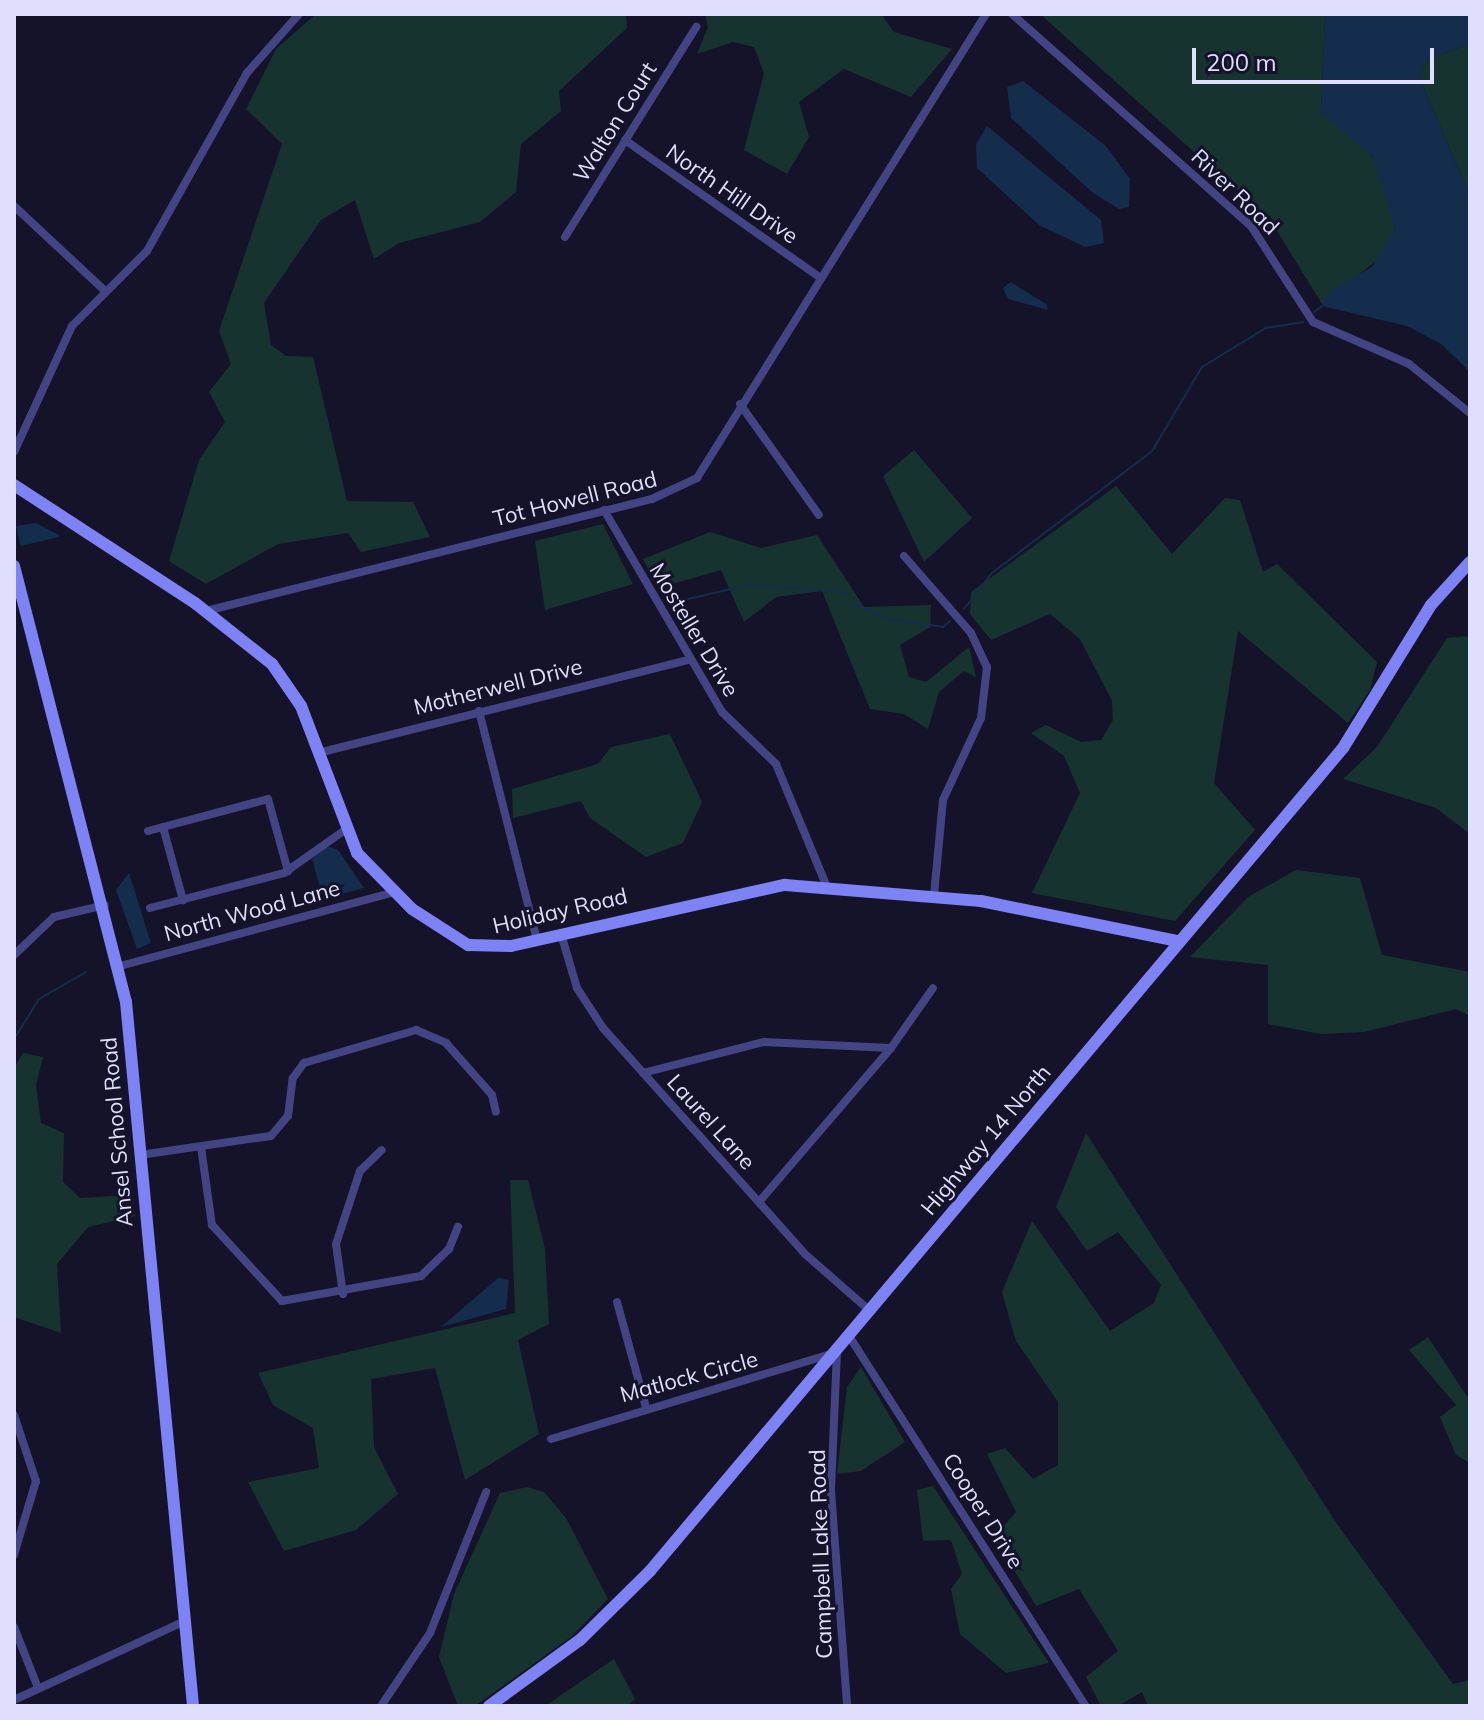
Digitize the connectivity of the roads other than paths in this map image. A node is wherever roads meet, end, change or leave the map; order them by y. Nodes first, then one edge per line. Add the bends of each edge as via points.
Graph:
1 (299, 14) edge
2 (986, 14) edge
3 (1012, 14) edge
4 (696, 27) dead end
5 (625, 140) junction
6 (14, 206) edge
7 (565, 237) dead end
8 (818, 276) junction
9 (105, 291) junction
10 (740, 404) junction
11 (1470, 413) edge
12 (14, 452) edge
13 (14, 485) edge
14 (604, 510) junction
15 (819, 515) dead end
16 (904, 556) dead end
17 (1470, 562) edge
18 (14, 566) edge
19 (206, 611) junction
20 (687, 660) junction
21 (479, 711) junction
22 (318, 753) junction
23 (163, 827) junction
24 (345, 830) junction
25 (148, 831) dead end
26 (288, 871) junction
27 (827, 887) junction
28 (394, 892) junction
29 (934, 895) junction
30 (183, 900) junction
31 (106, 904) junction
32 (150, 908) dead end
33 (561, 934) junction
34 (537, 940) junction
35 (1178, 941) junction
36 (14, 955) edge
37 (120, 966) junction
38 (933, 988) dead end
39 (891, 1048) junction
40 (643, 1073) junction
41 (496, 1112) dead end
42 (201, 1147) junction
43 (382, 1150) dead end
44 (140, 1155) junction
45 (759, 1202) junction
46 (458, 1227) dead end
47 (343, 1294) junction
48 (617, 1302) dead end
49 (869, 1310) junction
50 (849, 1336) junction
51 (837, 1352) junction
52 (646, 1407) junction
53 (14, 1415) edge
54 (551, 1439) dead end
55 (486, 1492) dead end
56 (14, 1555) edge
57 (185, 1621) junction
58 (14, 1627) edge
59 (38, 1688) junction
60 (14, 1700) edge
61 (193, 1706) edge
62 (381, 1706) edge
63 (489, 1706) edge
64 (847, 1706) edge
65 (1086, 1706) edge

1 - 9 street via 247,73 147,251
2 - 8 street, Tot Howell Road
3 - 11 street, River Road via 1251,226 1313,322 1409,364
4 - 5 street, Walton Court
5 - 7 street, Walton Court
5 - 8 street, North Hill Drive
6 - 9 street
8 - 10 street, Tot Howell Road
9 - 12 street via 54,357
10 - 14 street, Tot Howell Road via 697,478 670,494
10 - 15 street
13 - 19 street, Holiday Road
14 - 19 street, Tot Howell Road
14 - 20 street, Mosteller Drive
16 - 29 street via 971,633 987,667 981,718 943,800
17 - 35 street, Highway 14 North via 1431,605 1358,728
18 - 31 street, Ansel School Road
19 - 22 street, Holiday Road via 284,678
20 - 21 street, Motherwell Drive
20 - 27 street, Mosteller Drive via 729,722 776,764
21 - 22 street, Motherwell Drive
21 - 34 street
22 - 24 street, Holiday Road
23 - 25 street
23 - 26 street via 268,799
23 - 30 street
24 - 26 street
24 - 28 street, Holiday Road
26 - 30 street
27 - 29 street, Holiday Road
27 - 33 street, Holiday Road via 754,886
28 - 34 street, Holiday Road via 468,945
28 - 37 street, North Wood Lane
29 - 35 street, Holiday Road
30 - 32 street
31 - 36 street via 54,917
31 - 37 street, Ansel School Road
33 - 34 street, Holiday Road
33 - 40 street, Laurel Lane via 584,1002
35 - 49 street, Highway 14 North
37 - 44 street, Ansel School Road
38 - 39 street
39 - 40 street via 764,1042
39 - 45 street
40 - 45 street, Laurel Lane
41 - 42 street via 492,1095 446,1043 416,1030 310,1059 295,1074 278,1131
42 - 44 street
42 - 47 street via 209,1219 267,1292 293,1303
43 - 47 street via 360,1171 336,1244
44 - 57 street, Ansel School Road
45 - 49 street, Laurel Lane
46 - 47 street via 449,1249 426,1273
48 - 52 street
49 - 50 street, Highway 14 North
50 - 51 street, Highway 14 North
50 - 65 street, Cooper Drive
51 - 52 street, Matlock Circle
51 - 63 street, Highway 14 North via 614,1609
51 - 64 street, Campbell Lake Road via 831,1491
52 - 54 street, Matlock Circle
53 - 56 street via 36,1481
55 - 62 street via 430,1633
57 - 59 street
57 - 61 street, Ansel School Road
58 - 59 street
59 - 60 street

